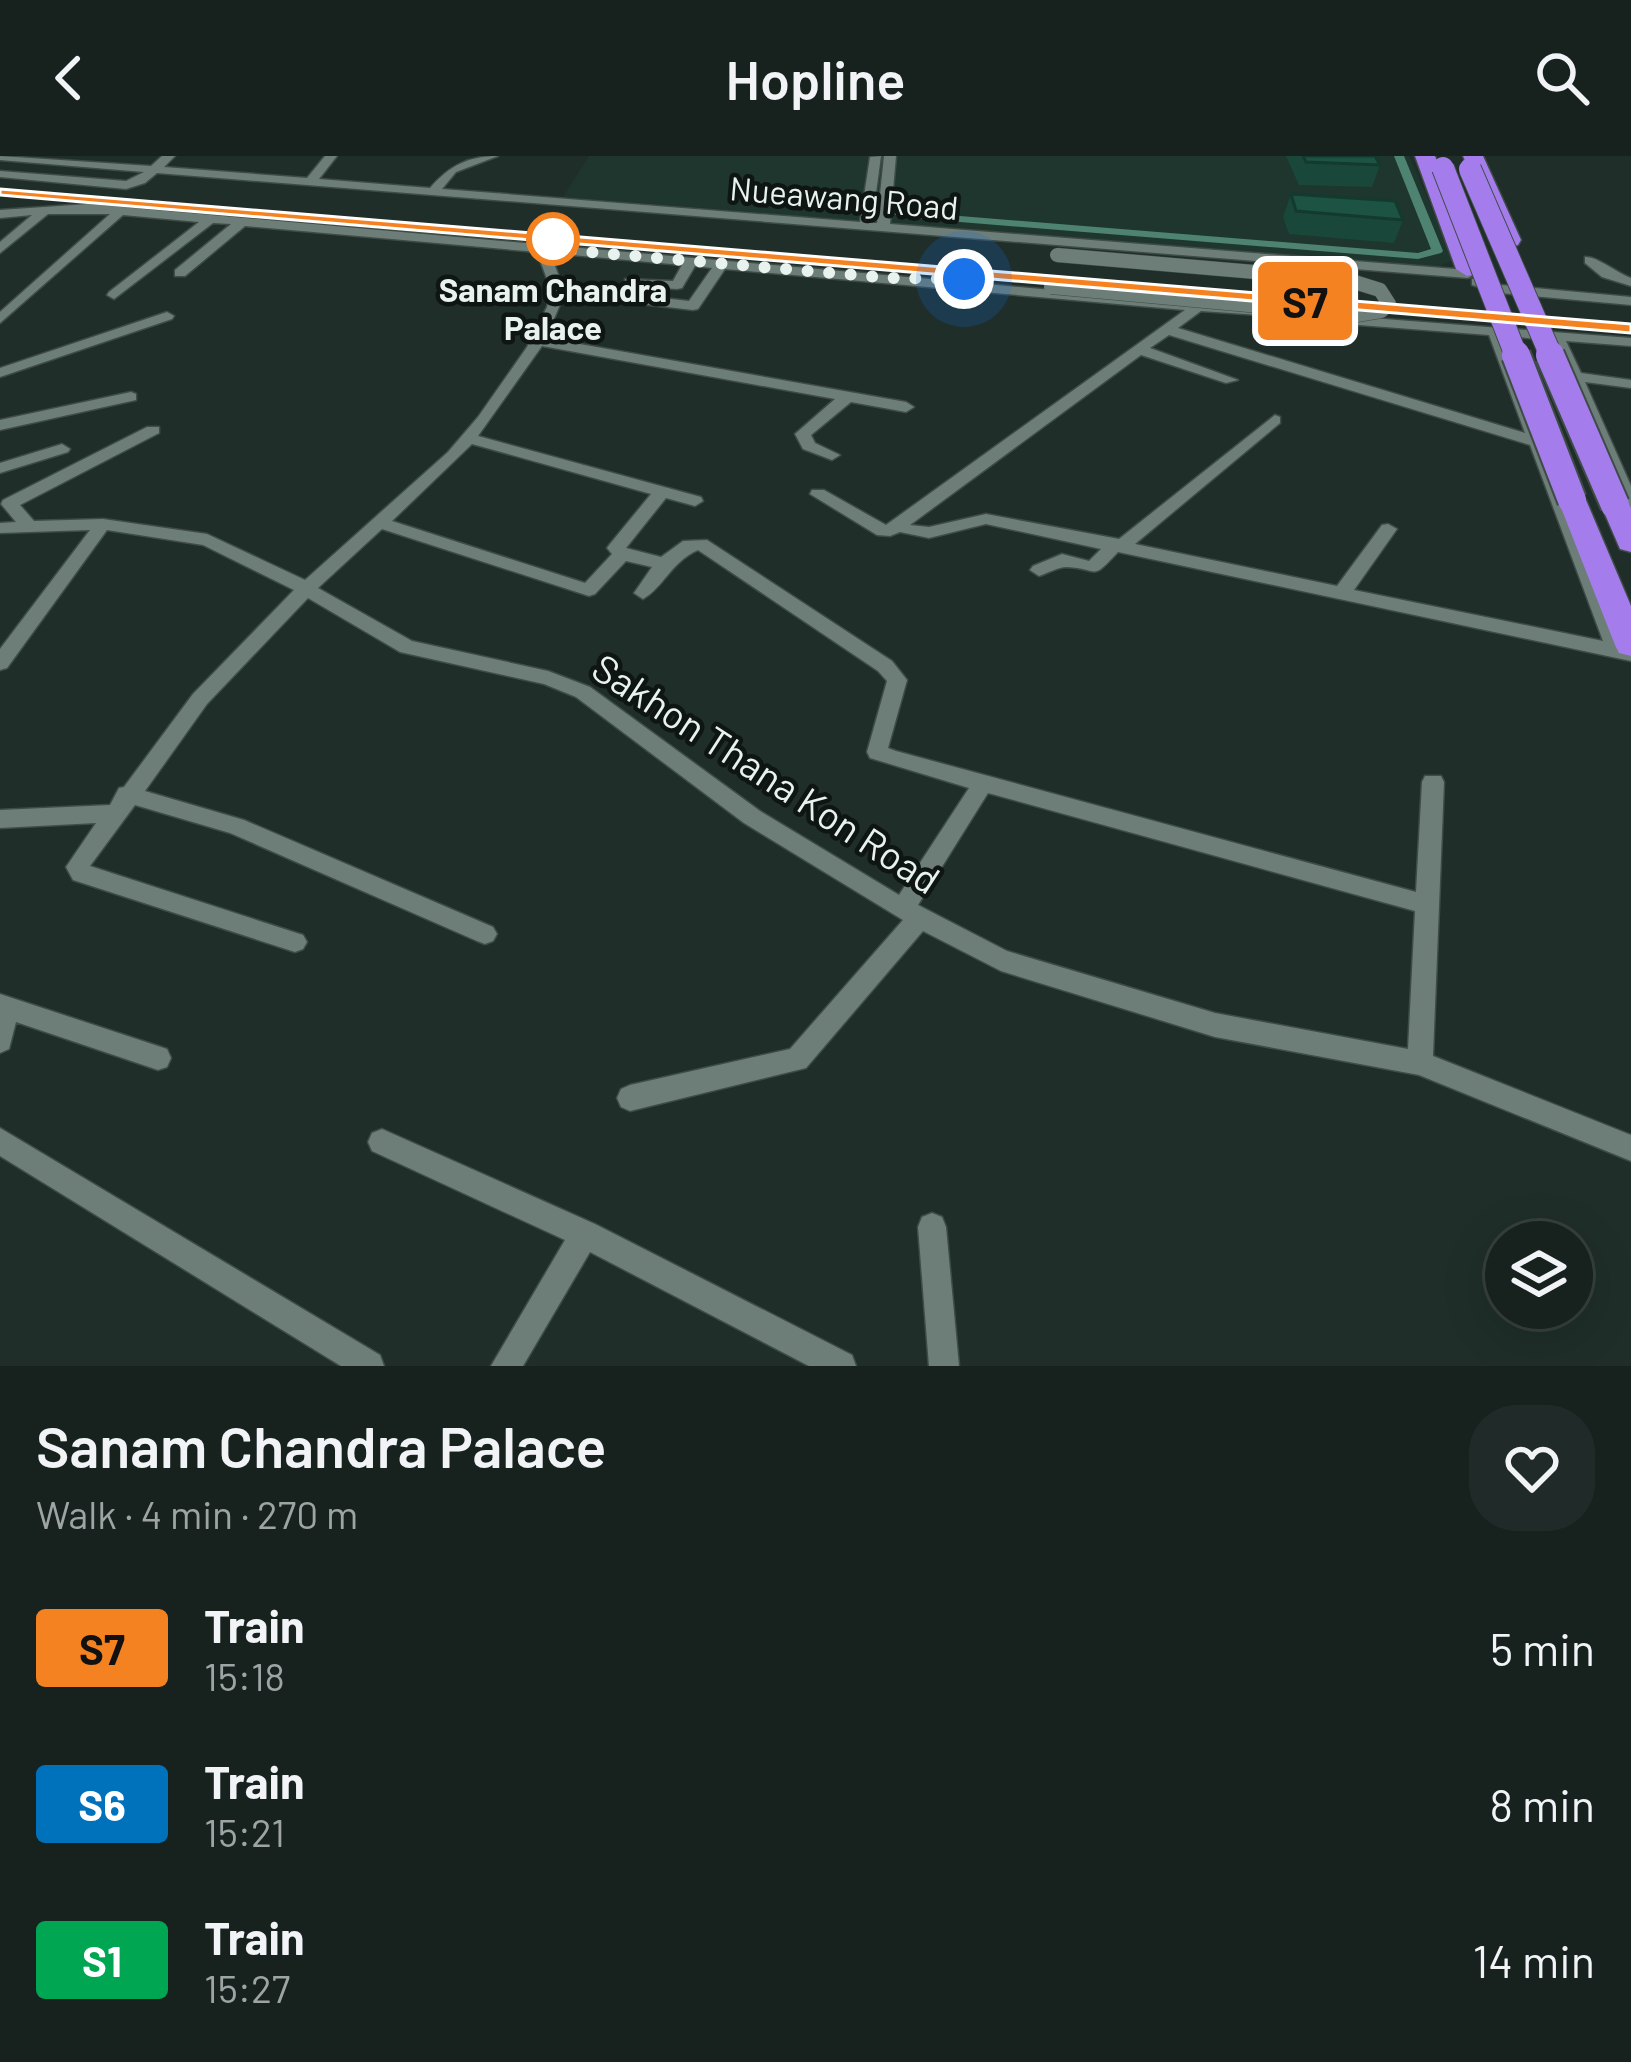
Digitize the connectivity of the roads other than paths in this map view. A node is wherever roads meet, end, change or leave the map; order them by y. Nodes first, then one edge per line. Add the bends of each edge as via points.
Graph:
1 (169, 156) edge
2 (332, 156) edge
3 (492, 156) edge
4 (876, 156) edge
5 (890, 156) edge
6 (0, 157) edge
7 (1452, 160) edge
8 (154, 170) junction
9 (0, 174) edge
10 (310, 182) junction
11 (433, 191) junction
12 (0, 205) edge
13 (55, 209) junction
14 (120, 211) junction
15 (0, 214) edge
16 (736, 216) junction
17 (210, 219) junction
18 (243, 221) junction
19 (865, 227) junction
20 (883, 229) junction
21 (542, 248) junction
22 (0, 249) edge
23 (691, 260) junction
24 (1590, 260) dead end
25 (722, 263) junction
26 (1467, 272) junction
27 (180, 273) dead end
28 (890, 278) junction
29 (1527, 282) junction
30 (1631, 282) edge
31 (630, 283) dead end
32 (557, 290) junction
33 (114, 295) dead end
34 (1631, 301) edge
35 (1198, 308) junction
36 (167, 316) dead end
37 (0, 319) edge
38 (1169, 330) junction
39 (1494, 330) junction
40 (1557, 336) junction
41 (537, 341) junction
42 (1631, 342) edge
43 (1142, 350) junction
44 (1504, 361) junction
45 (0, 373) edge
46 (1575, 373) junction
47 (1231, 380) dead end
48 (1631, 384) edge
49 (131, 397) dead end
50 (847, 397) junction
51 (906, 407) dead end
52 (1274, 420) dead end
53 (0, 425) edge
54 (154, 430) dead end
55 (469, 438) junction
56 (1534, 441) junction
57 (62, 449) dead end
58 (832, 455) dead end
59 (1622, 465) edge
60 (0, 468) edge
61 (662, 492) junction
62 (818, 494) dead end
63 (695, 501) dead end
64 (1623, 505) edge
65 (378, 522) junction
66 (103, 524) junction
67 (28, 525) junction
68 (0, 527) edge
69 (906, 529) dead end
70 (1388, 529) dead end
71 (1631, 542) edge
72 (1119, 545) junction
73 (622, 554) junction
74 (664, 564) junction
75 (1039, 570) dead end
76 (305, 590) junction
77 (1342, 592) junction
78 (643, 593) dead end
79 (1626, 650) edge
80 (0, 663) edge
81 (1433, 782) dead end
82 (982, 785) junction
83 (121, 804) junction
84 (0, 819) edge
85 (1428, 905) junction
86 (911, 914) junction
87 (485, 934) dead end
88 (295, 942) dead end
89 (0, 1009) edge
90 (0, 1042) edge
91 (158, 1058) dead end
92 (1420, 1063) junction
93 (630, 1098) dead end
94 (0, 1142) edge
95 (382, 1142) dead end
96 (1631, 1148) edge
97 (932, 1227) dead end
98 (585, 1234) junction
99 (369, 1366) edge
100 (506, 1366) edge
101 (841, 1366) edge
102 (944, 1366) edge

1 - 8 street
2 - 10 street
3 - 11 street via 452,170
4 - 19 street
5 - 20 street
6 - 8 street, Nueawang Road
7 - 26 highway
7 - 29 highway via 1491,189
7 - 64 highway, bridge
7 - 79 highway, bridge
8 - 9 street via 127,185
8 - 10 street, Nueawang Road
10 - 11 street, Nueawang Road
11 - 16 street, Nueawang Road
12 - 13 street
13 - 14 street
13 - 15 street
13 - 22 street
14 - 17 street
14 - 37 street
16 - 19 street, Nueawang Road
16 - 28 street, bridge via 756,230 1348,280 1380,290 1388,304 1357,315
17 - 18 street
17 - 33 street
18 - 21 street
18 - 27 street
19 - 20 street, Nueawang Road
20 - 26 street, Nueawang Road
21 - 23 street
21 - 32 street
23 - 25 street
23 - 31 street via 677,285
24 - 30 street
25 - 28 street
25 - 32 street via 692,306
26 - 29 street via 1500,289
26 - 29 street, Nueawang Road via 1488,263
28 - 35 street
29 - 34 street
32 - 41 street
35 - 38 street
35 - 39 street
36 - 45 street
38 - 43 street
38 - 56 street
39 - 40 street
39 - 44 street
40 - 42 street
40 - 46 street
41 - 50 street
41 - 55 street
43 - 47 street
43 - 62 street via 890,531
44 - 46 street
44 - 56 street
46 - 48 street
46 - 59 street
49 - 53 street
50 - 51 street
50 - 58 street via 803,434 809,446
52 - 72 street
54 - 67 street via 10,504
55 - 61 street
55 - 65 street
56 - 79 street
57 - 60 street
59 - 64 street
61 - 63 street
61 - 73 street via 616,548
64 - 71 highway
65 - 73 street via 585,590
65 - 76 street
66 - 67 street, Sakhon Thana Kon Road
66 - 76 street, Sakhon Thana Kon Road via 207,540
66 - 80 street
67 - 68 street, Sakhon Thana Kon Road
69 - 72 street via 937,535 986,519
70 - 77 street
72 - 75 street via 1094,568 1062,560
72 - 77 street
73 - 74 street
74 - 78 street
74 - 82 street via 701,544 885,666 897,680 877,752
76 - 83 street via 173,730
76 - 86 street, Sakhon Thana Kon Road via 406,647 583,692 752,817
77 - 79 street
81 - 85 street
82 - 85 street
82 - 86 street
83 - 84 street
83 - 87 street via 236,826
83 - 88 street via 83,854 81,873
85 - 92 street
86 - 92 street, Sakhon Thana Kon Road via 1001,960 1143,1006
86 - 93 street via 797,1059
89 - 90 street
89 - 91 street
92 - 96 street, Sakhon Thana Kon Road
94 - 99 street
95 - 98 street
97 - 102 street
98 - 100 street
98 - 101 street

